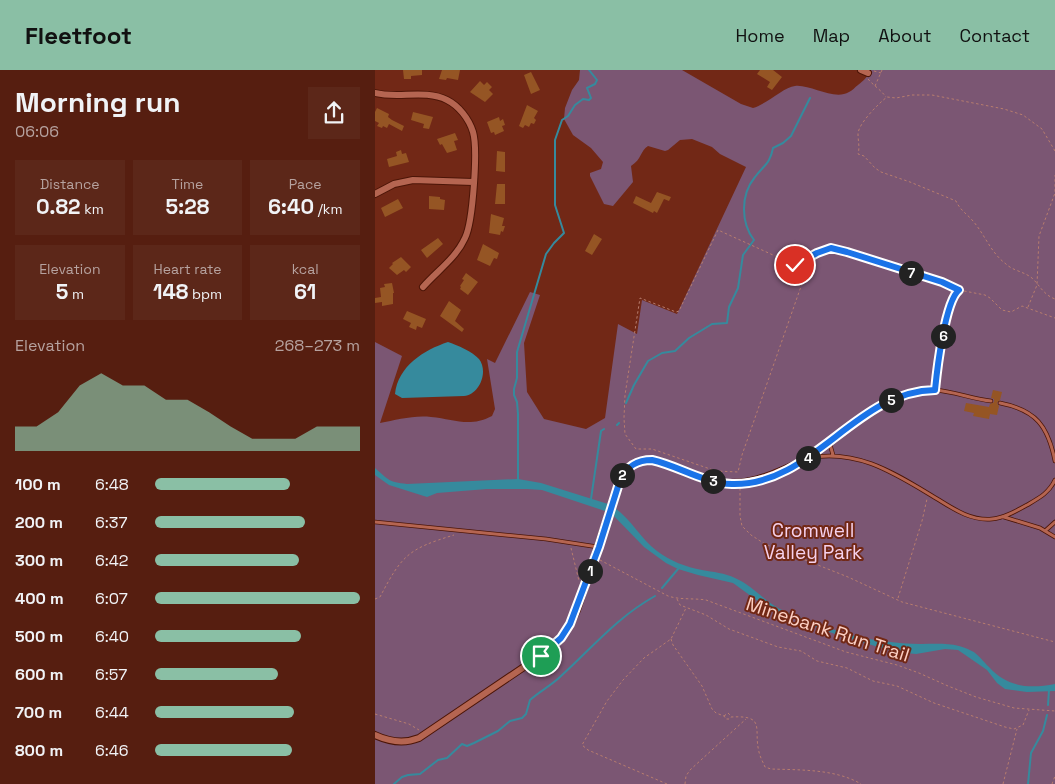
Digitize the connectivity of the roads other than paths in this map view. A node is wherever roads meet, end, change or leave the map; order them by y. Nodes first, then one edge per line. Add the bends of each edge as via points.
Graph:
1 (861, 70) edge
2 (868, 74) road end
3 (375, 93) edge
4 (473, 182) junction
5 (375, 194) edge
6 (423, 287) dead end
7 (991, 401) dead end
8 (1000, 402) dead end
9 (829, 441) junction
10 (833, 456) junction
11 (808, 458) junction
12 (1055, 461) edge
13 (1055, 480) edge
14 (1003, 517) junction
15 (375, 522) edge
16 (1055, 522) edge
17 (1045, 531) junction
18 (1055, 537) edge
19 (599, 547) junction
20 (375, 736) edge

1 - 2 street
3 - 4 street via 439,97 462,111 473,132
4 - 5 street via 404,181
4 - 6 street via 472,216 465,239 453,257
7 - 9 lane via 923,390 890,400
8 - 12 lane via 1022,409 1039,421 1050,441
9 - 10 lane
9 - 11 lane
10 - 11 lane
10 - 14 lane via 882,468 969,516
11 - 19 street via 775,475 740,483 719,483 661,462 638,462 626,469 620,480
13 - 14 lane via 1040,497
14 - 17 lane
15 - 19 lane
16 - 17 lane
17 - 18 lane
19 - 20 street via 570,624 551,648 419,738 400,742

